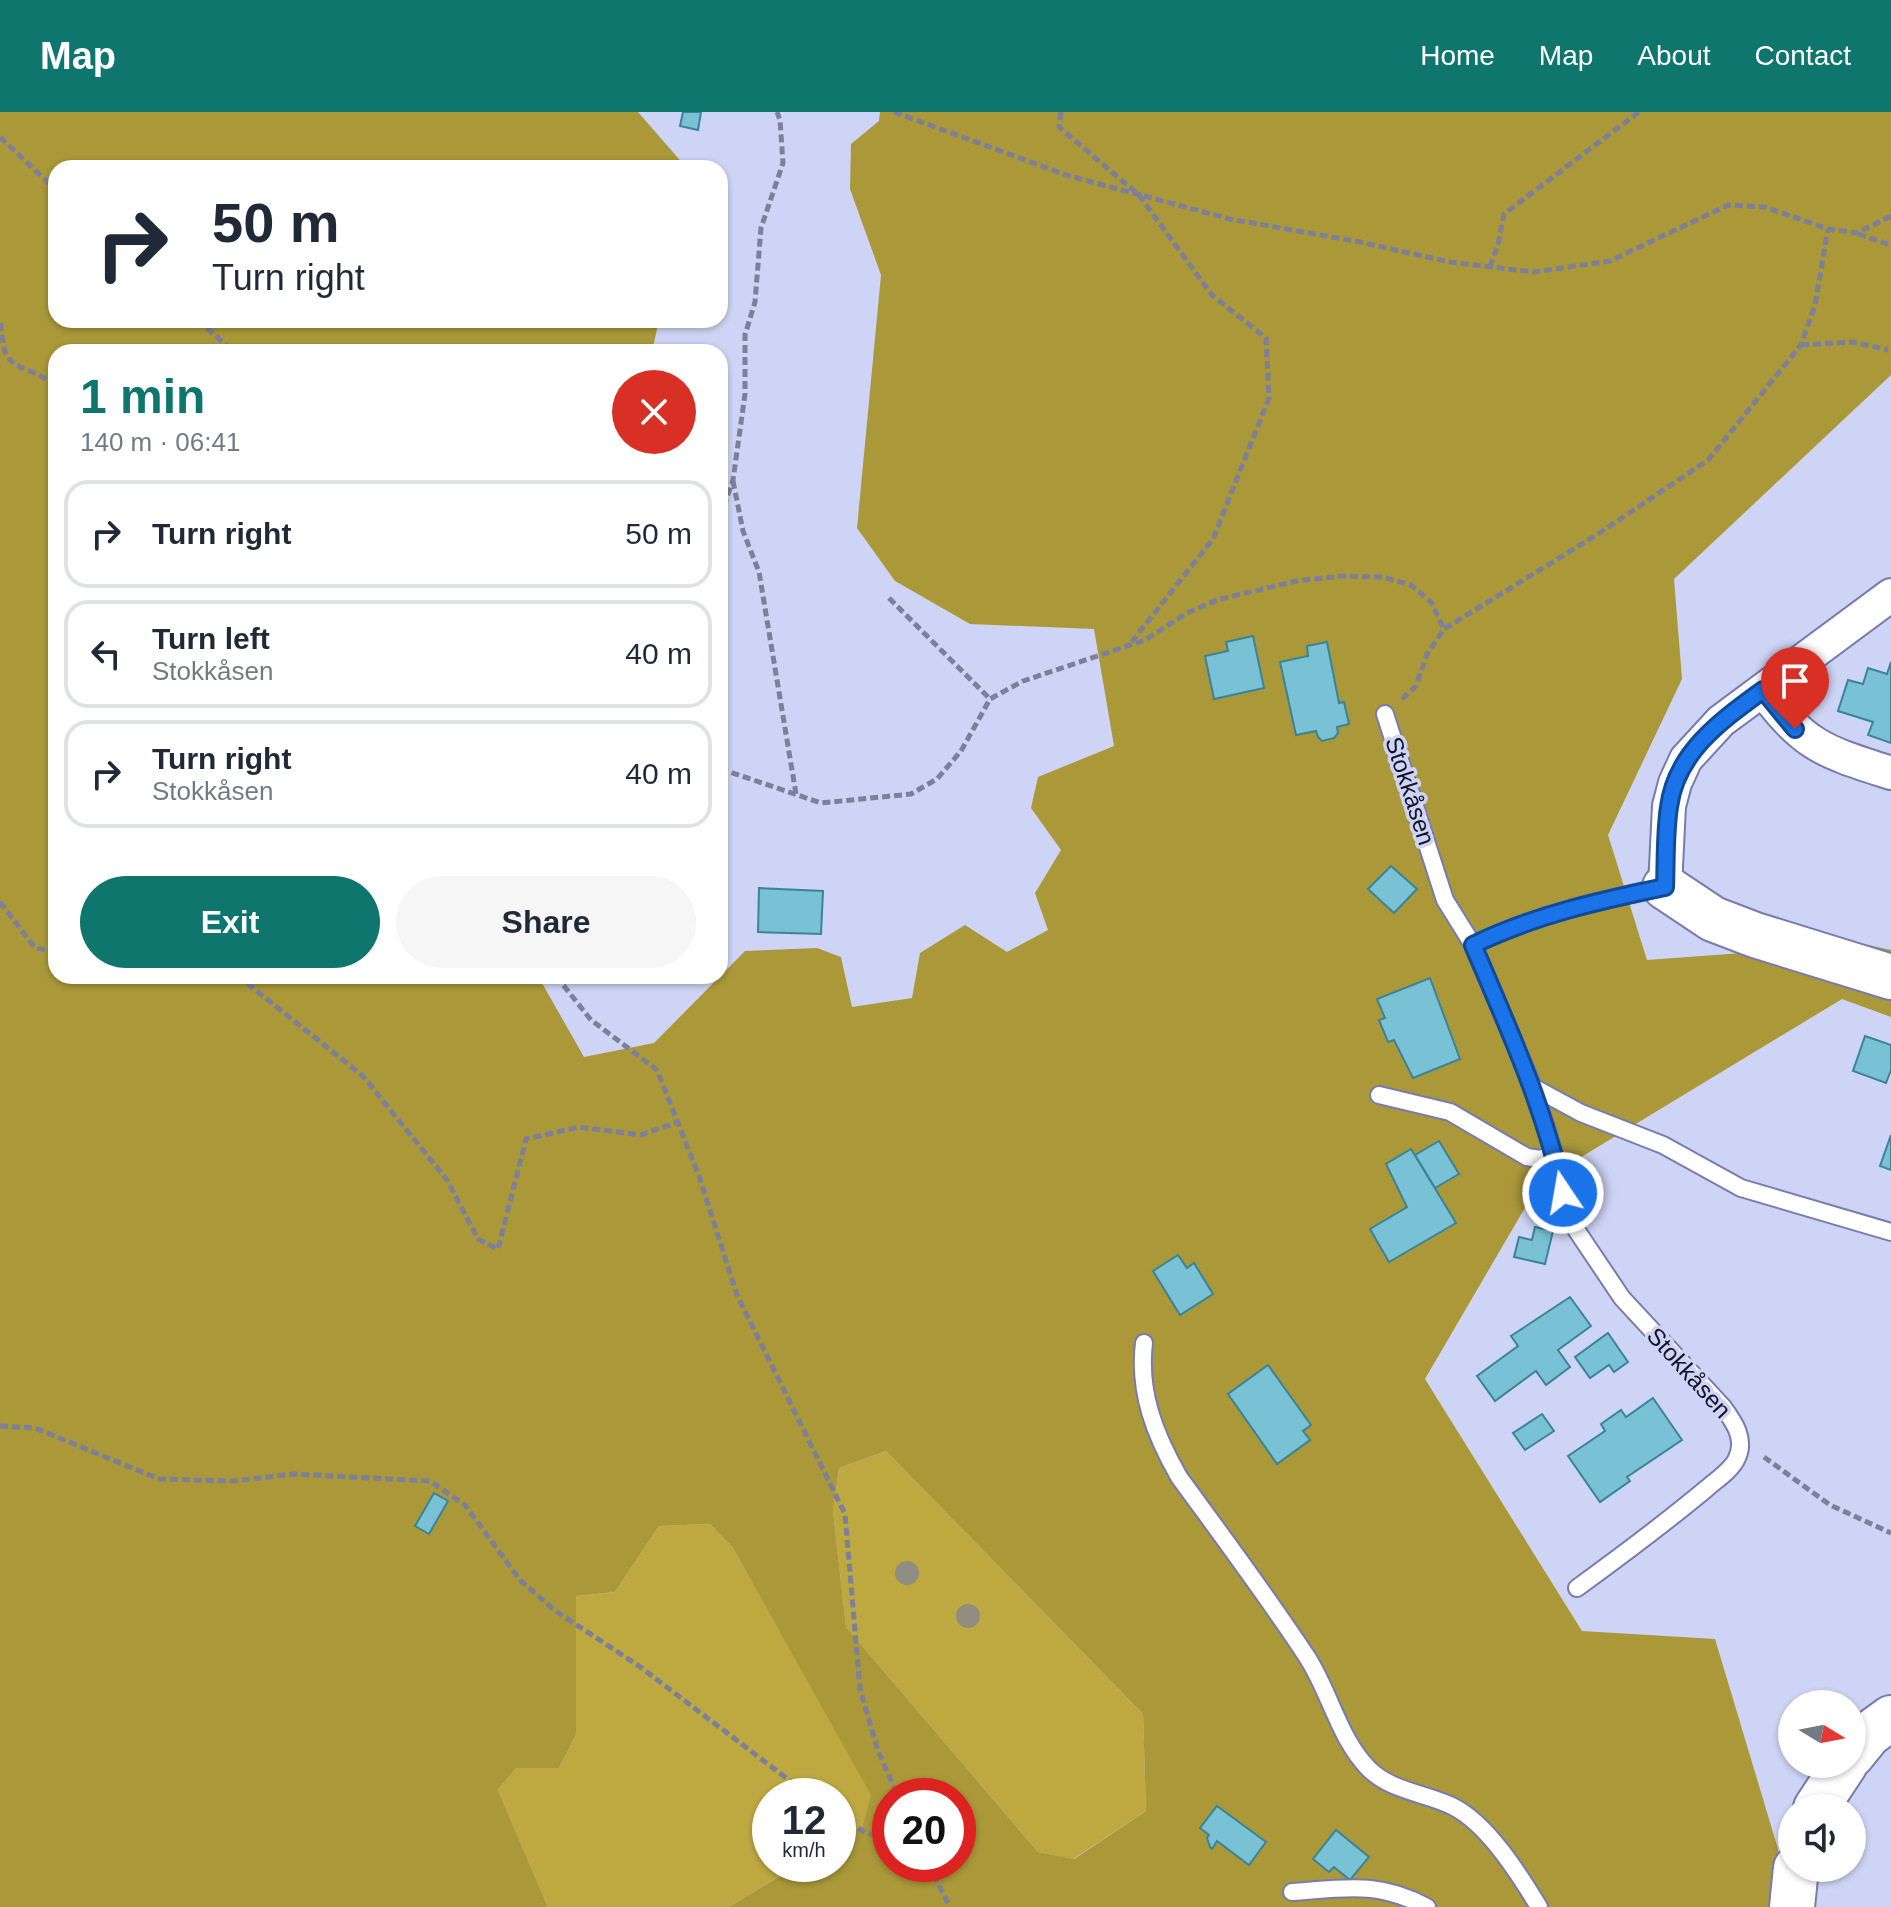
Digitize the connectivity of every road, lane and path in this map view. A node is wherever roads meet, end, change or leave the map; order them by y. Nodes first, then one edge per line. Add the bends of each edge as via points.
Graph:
1 (777, 112) edge
2 (894, 112) edge
3 (1061, 112) edge
4 (1639, 112) edge
5 (0, 137) edge
6 (48, 182) edge
7 (1139, 195) junction
8 (1891, 216) edge
9 (1828, 229) junction
10 (1857, 233) junction
11 (1891, 245) edge
12 (1490, 267) junction
13 (0, 323) edge
14 (207, 328) edge
15 (225, 344) edge
16 (1801, 345) junction
17 (1888, 350) dead end
18 (48, 379) edge
19 (733, 480) junction
20 (728, 495) edge
21 (1891, 595) edge
22 (889, 598) dead end
23 (1444, 629) junction
24 (1129, 645) junction
25 (1763, 690) junction
26 (990, 699) junction
27 (1385, 714) joint
28 (728, 771) edge
29 (1891, 773) edge
30 (796, 794) junction
31 (1665, 887) junction
32 (0, 902) edge
33 (1473, 945) junction
34 (48, 950) edge
35 (1891, 977) edge
36 (248, 984) edge
37 (562, 984) edge
38 (1533, 1087) junction
39 (1379, 1095) dead end
40 (678, 1122) junction
41 (1554, 1154) junction
42 (1891, 1232) edge
43 (1144, 1343) dead end
44 (0, 1426) edge
45 (1740, 1440) junction
46 (1891, 1533) edge
47 (1577, 1588) dead end
48 (1891, 1718) edge
49 (1866, 1738) edge
50 (786, 1778) edge
51 (890, 1778) edge
52 (937, 1882) edge
53 (1795, 1882) edge
54 (1292, 1892) dead end
55 (950, 1907) edge
56 (1427, 1907) edge
57 (1539, 1907) edge
58 (1792, 1907) edge

1 - 19 path via 783,163 761,228 755,302 745,335 745,394
2 - 7 path via 1066,175
3 - 7 path via 1059,127
4 - 12 path via 1504,214
5 - 6 path
7 - 12 path via 1230,219
7 - 24 path via 1212,295 1266,338 1269,398 1213,539
8 - 10 path
9 - 10 path
9 - 12 path via 1765,207 1728,205 1610,261 1534,272
9 - 16 path via 1815,305
10 - 11 path
13 - 18 path via 5,354
14 - 15 path
16 - 17 path via 1853,342
16 - 23 path via 1708,460
19 - 20 path
19 - 30 path via 743,531 759,572
21 - 25 street
22 - 26 path
23 - 24 path via 1431,602 1411,585 1383,577 1343,576 1217,600
23 - 27 path via 1427,654 1416,686
24 - 26 path via 1023,681
25 - 29 street via 1806,739
25 - 31 street via 1721,721 1686,759 1669,806
26 - 30 path via 961,751 937,779 911,794 821,803
27 - 33 lane, Stokkåsen via 1445,900
28 - 30 path
31 - 33 lane via 1547,914
31 - 35 street via 1713,919
32 - 34 path via 35,948
33 - 38 lane, Stokkåsen
36 - 40 path via 363,1076 447,1180 478,1239 498,1249 526,1139 579,1127 641,1135
37 - 40 path via 591,1020 657,1070
38 - 41 lane, Stokkåsen
38 - 42 lane via 1581,1113 1663,1145 1741,1188
39 - 41 lane via 1450,1112 1527,1157
40 - 51 path via 737,1295 845,1514 860,1689
41 - 45 lane, Stokkåsen via 1577,1231 1622,1298 1735,1422
43 - 57 lane via 1142,1382 1165,1452 1309,1659 1350,1743 1380,1778 1473,1819
44 - 50 path via 35,1428 159,1479 234,1481 293,1474 430,1481 465,1505 520,1580 554,1610 639,1666
45 - 46 path via 1830,1505
45 - 47 lane, Stokkåsen via 1737,1459 1727,1470 1660,1528
48 - 49 street
52 - 55 path
53 - 58 street
54 - 56 lane via 1377,1888

